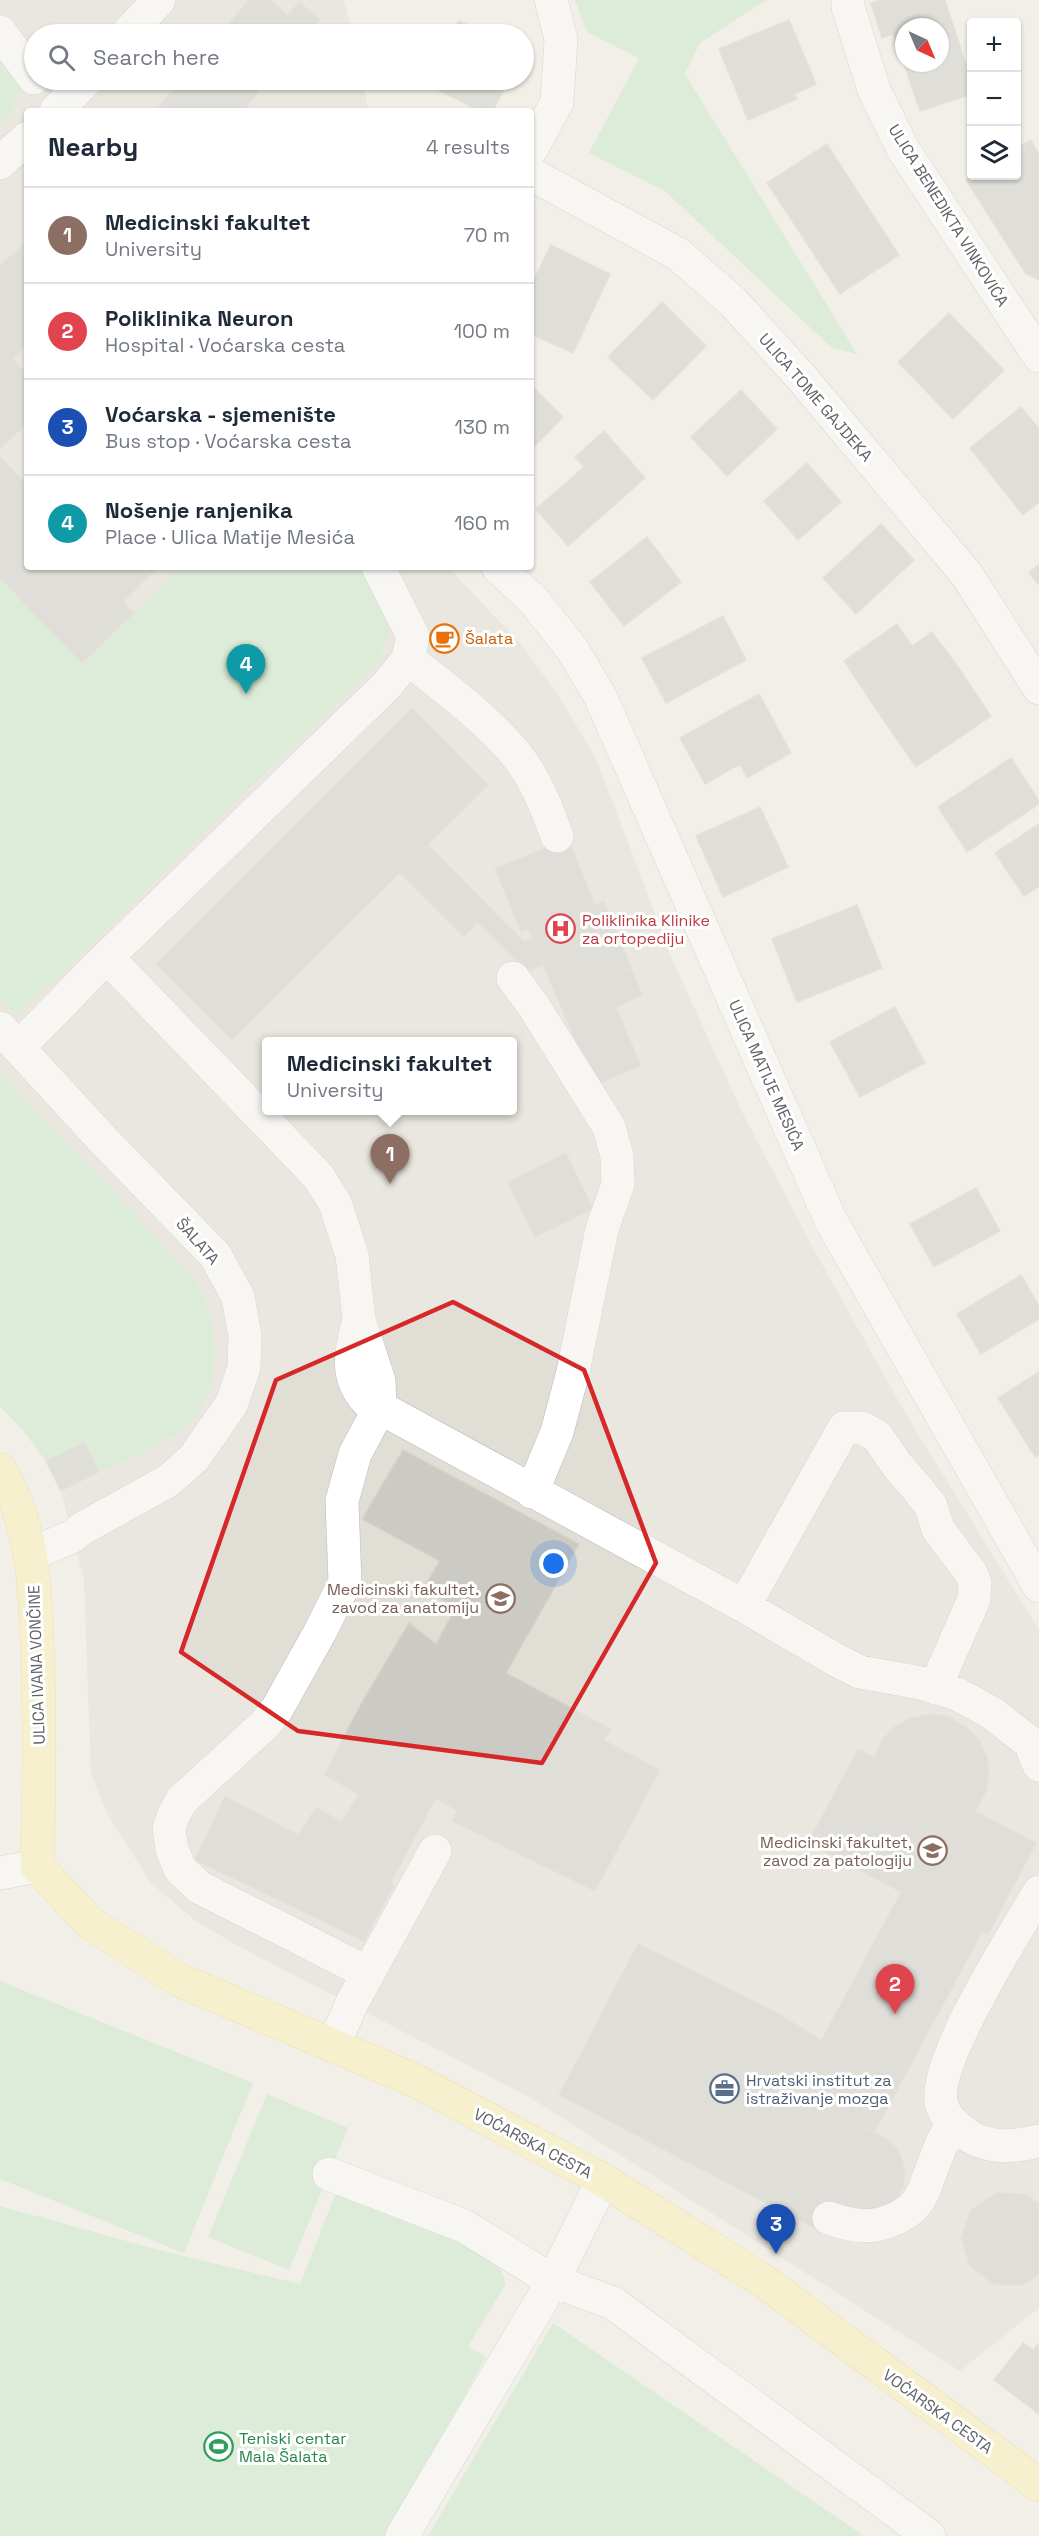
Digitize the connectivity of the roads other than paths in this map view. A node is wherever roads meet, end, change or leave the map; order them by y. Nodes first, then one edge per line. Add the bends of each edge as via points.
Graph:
1 (159, 0) edge
2 (551, 0) edge
3 (848, 0) edge
4 (136, 24) edge
5 (0, 32) edge
6 (24, 64) edge
7 (43, 90) edge
8 (76, 90) edge
9 (56, 108) edge
10 (59, 108) edge
11 (24, 141) edge
12 (534, 144) edge
13 (0, 164) edge
14 (534, 176) edge
15 (1039, 356) edge
16 (380, 570) edge
17 (501, 570) edge
18 (408, 659) junction
19 (1039, 688) edge
20 (557, 836) dead end
21 (107, 957) junction
22 (513, 978) dead end
23 (9, 1038) edge
24 (380, 1407) junction
25 (0, 1470) edge
26 (532, 1491) junction
27 (31, 1554) junction
28 (1039, 1586) edge
29 (744, 1606) junction
30 (935, 1688) junction
31 (1039, 1765) edge
32 (435, 1851) dead end
33 (37, 1866) junction
34 (0, 1873) edge
35 (1039, 1892) edge
36 (368, 1973) junction
37 (333, 2046) junction
38 (952, 2124) junction
39 (1039, 2141) edge
40 (329, 2174) dead end
41 (603, 2180) junction
42 (829, 2218) dead end
43 (553, 2280) junction
44 (1039, 2485) edge
45 (402, 2536) edge
46 (929, 2536) edge

1 - 4 street
2 - 12 street via 561,39 557,102
3 - 15 street, ULICA BENEDIKTA VINKOVIĆA via 874,90 903,149
5 - 6 street
7 - 9 street
8 - 10 street
11 - 13 street
14 - 19 street, ULICA TOME GAJDEKA via 678,254 733,302 967,575
16 - 18 street via 413,636
17 - 28 street, ULICA MATIJE MESIĆA via 534,601 572,649 600,696 831,1221
18 - 20 street via 480,719 520,760 541,793
18 - 21 street via 387,685
21 - 23 street
21 - 24 street via 318,1176 335,1203 352,1255 359,1320 379,1381
22 - 26 street via 609,1127 617,1156 618,1184 602,1229 573,1372 557,1432
23 - 27 street, ŠALATA via 215,1255 238,1296 245,1336 244,1368 232,1403 195,1458 168,1480 71,1537
24 - 26 street
24 - 36 street via 355,1454 342,1501 345,1582 277,1709 182,1800 169,1829 180,1869 199,1887
25 - 27 main road, ULICA IVANA VONČINE via 23,1521
26 - 29 street
27 - 33 main road, ULICA IVANA VONČINE via 39,1703
29 - 30 street via 860,1672
29 - 30 street via 844,1428 861,1428 877,1436 931,1506 938,1528 975,1584 974,1599
30 - 31 street via 957,1694 992,1713 1030,1743
32 - 36 street
33 - 34 street
33 - 37 main road, VOĆARSKA CESTA via 90,1923 179,1980
35 - 38 street via 951,2050 941,2104
36 - 37 street
37 - 41 main road, VOĆARSKA CESTA via 412,2079
38 - 39 street via 971,2138 994,2146
38 - 42 street via 914,2209 876,2226 852,2226
40 - 43 street via 464,2226
41 - 43 street
41 - 44 main road, VOĆARSKA CESTA via 765,2282
43 - 45 street
43 - 46 street via 613,2303

